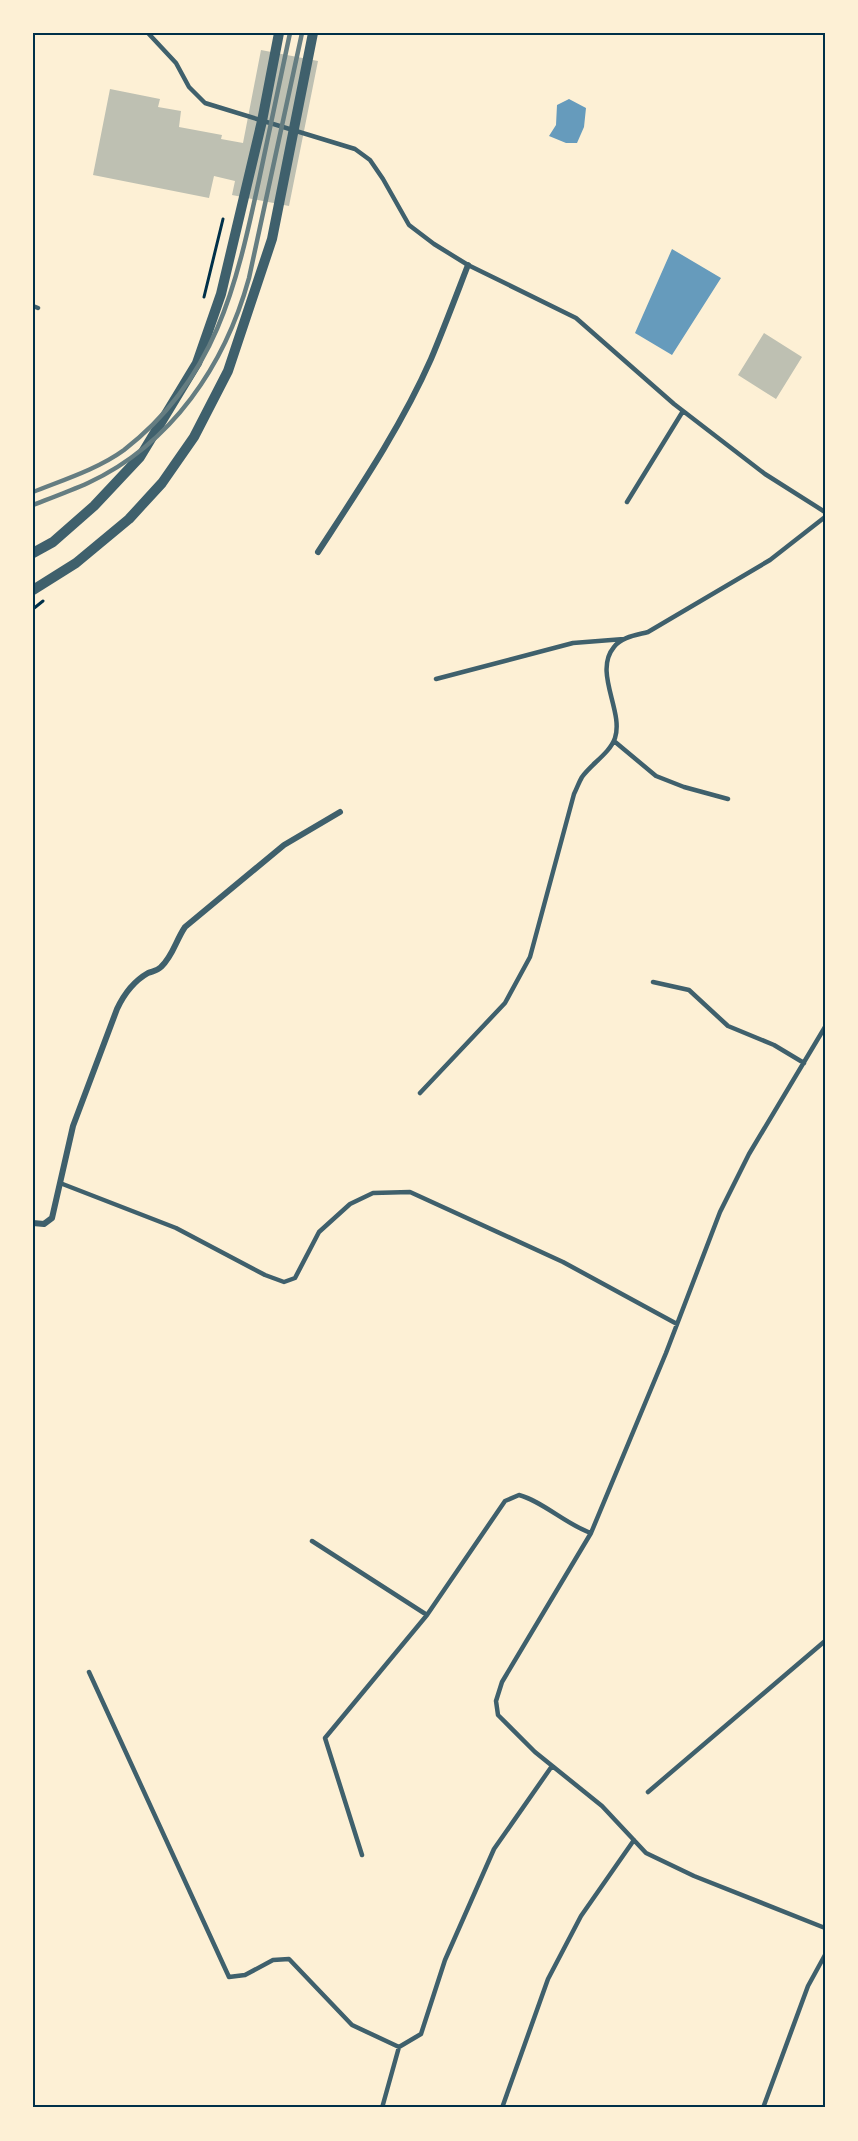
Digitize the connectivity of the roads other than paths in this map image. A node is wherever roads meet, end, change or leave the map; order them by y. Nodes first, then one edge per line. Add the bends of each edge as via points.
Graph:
1 (148, 33) edge
2 (279, 33) edge
3 (313, 33) edge
4 (262, 122) junction
5 (293, 131) junction
6 (468, 265) junction
7 (682, 411) junction
8 (627, 502) dead end
9 (825, 512) edge
10 (825, 517) edge
11 (318, 552) dead end
12 (33, 553) edge
13 (33, 590) edge
14 (625, 639) junction
15 (436, 679) dead end
16 (615, 741) junction
17 (728, 799) dead end
18 (340, 812) dead end
19 (653, 982) dead end
20 (825, 1027) edge
21 (804, 1063) junction
22 (420, 1093) dead end
23 (60, 1183) junction
24 (33, 1223) edge
25 (677, 1324) junction
26 (591, 1533) junction
27 (312, 1541) dead end
28 (427, 1615) junction
29 (825, 1641) edge
30 (89, 1672) dead end
31 (552, 1766) junction
32 (648, 1792) dead end
33 (634, 1840) junction
34 (362, 1855) dead end
35 (825, 1928) edge
36 (825, 1955) edge
37 (399, 2047) junction
38 (382, 2108) edge
39 (502, 2108) edge
40 (763, 2108) edge

1 - 4 lane via 171,56 198,98
2 - 4 street
3 - 5 street
4 - 5 lane
4 - 12 street via 221,294 197,363 140,457 94,506 53,542
5 - 6 lane via 355,148 370,160 409,225
5 - 13 street via 272,238 228,370 194,436 162,483 129,519 76,563
6 - 7 lane via 576,318
6 - 11 street via 431,359 404,413
7 - 8 lane
7 - 9 lane via 765,474
10 - 14 lane via 770,560 648,632
14 - 15 lane via 573,643
14 - 16 lane via 614,646 606,676 618,726
16 - 17 lane via 656,776
16 - 22 lane via 581,777 530,957 510,994
18 - 23 street via 284,845 185,927 172,955 159,970 148,973 126,991 73,1126
19 - 21 lane via 689,990 728,1026 774,1045
20 - 21 lane
21 - 25 lane via 720,1212
23 - 24 street via 52,1218 44,1224
23 - 25 lane via 176,1228 284,1282 295,1278 319,1232 350,1204 373,1193 410,1192 563,1262
25 - 26 lane
26 - 28 lane via 519,1494 505,1501
26 - 31 lane via 502,1683 496,1701 498,1715
27 - 28 lane
28 - 34 lane via 325,1738
29 - 32 lane
30 - 37 lane via 229,1977 245,1975 273,1960 289,1959 352,2025
31 - 33 lane via 602,1806
31 - 37 lane via 494,1849 445,1960 421,2034
33 - 35 lane via 646,1853 694,1876
33 - 39 lane via 580,1916 548,1979
36 - 40 lane via 808,1986
37 - 38 lane

